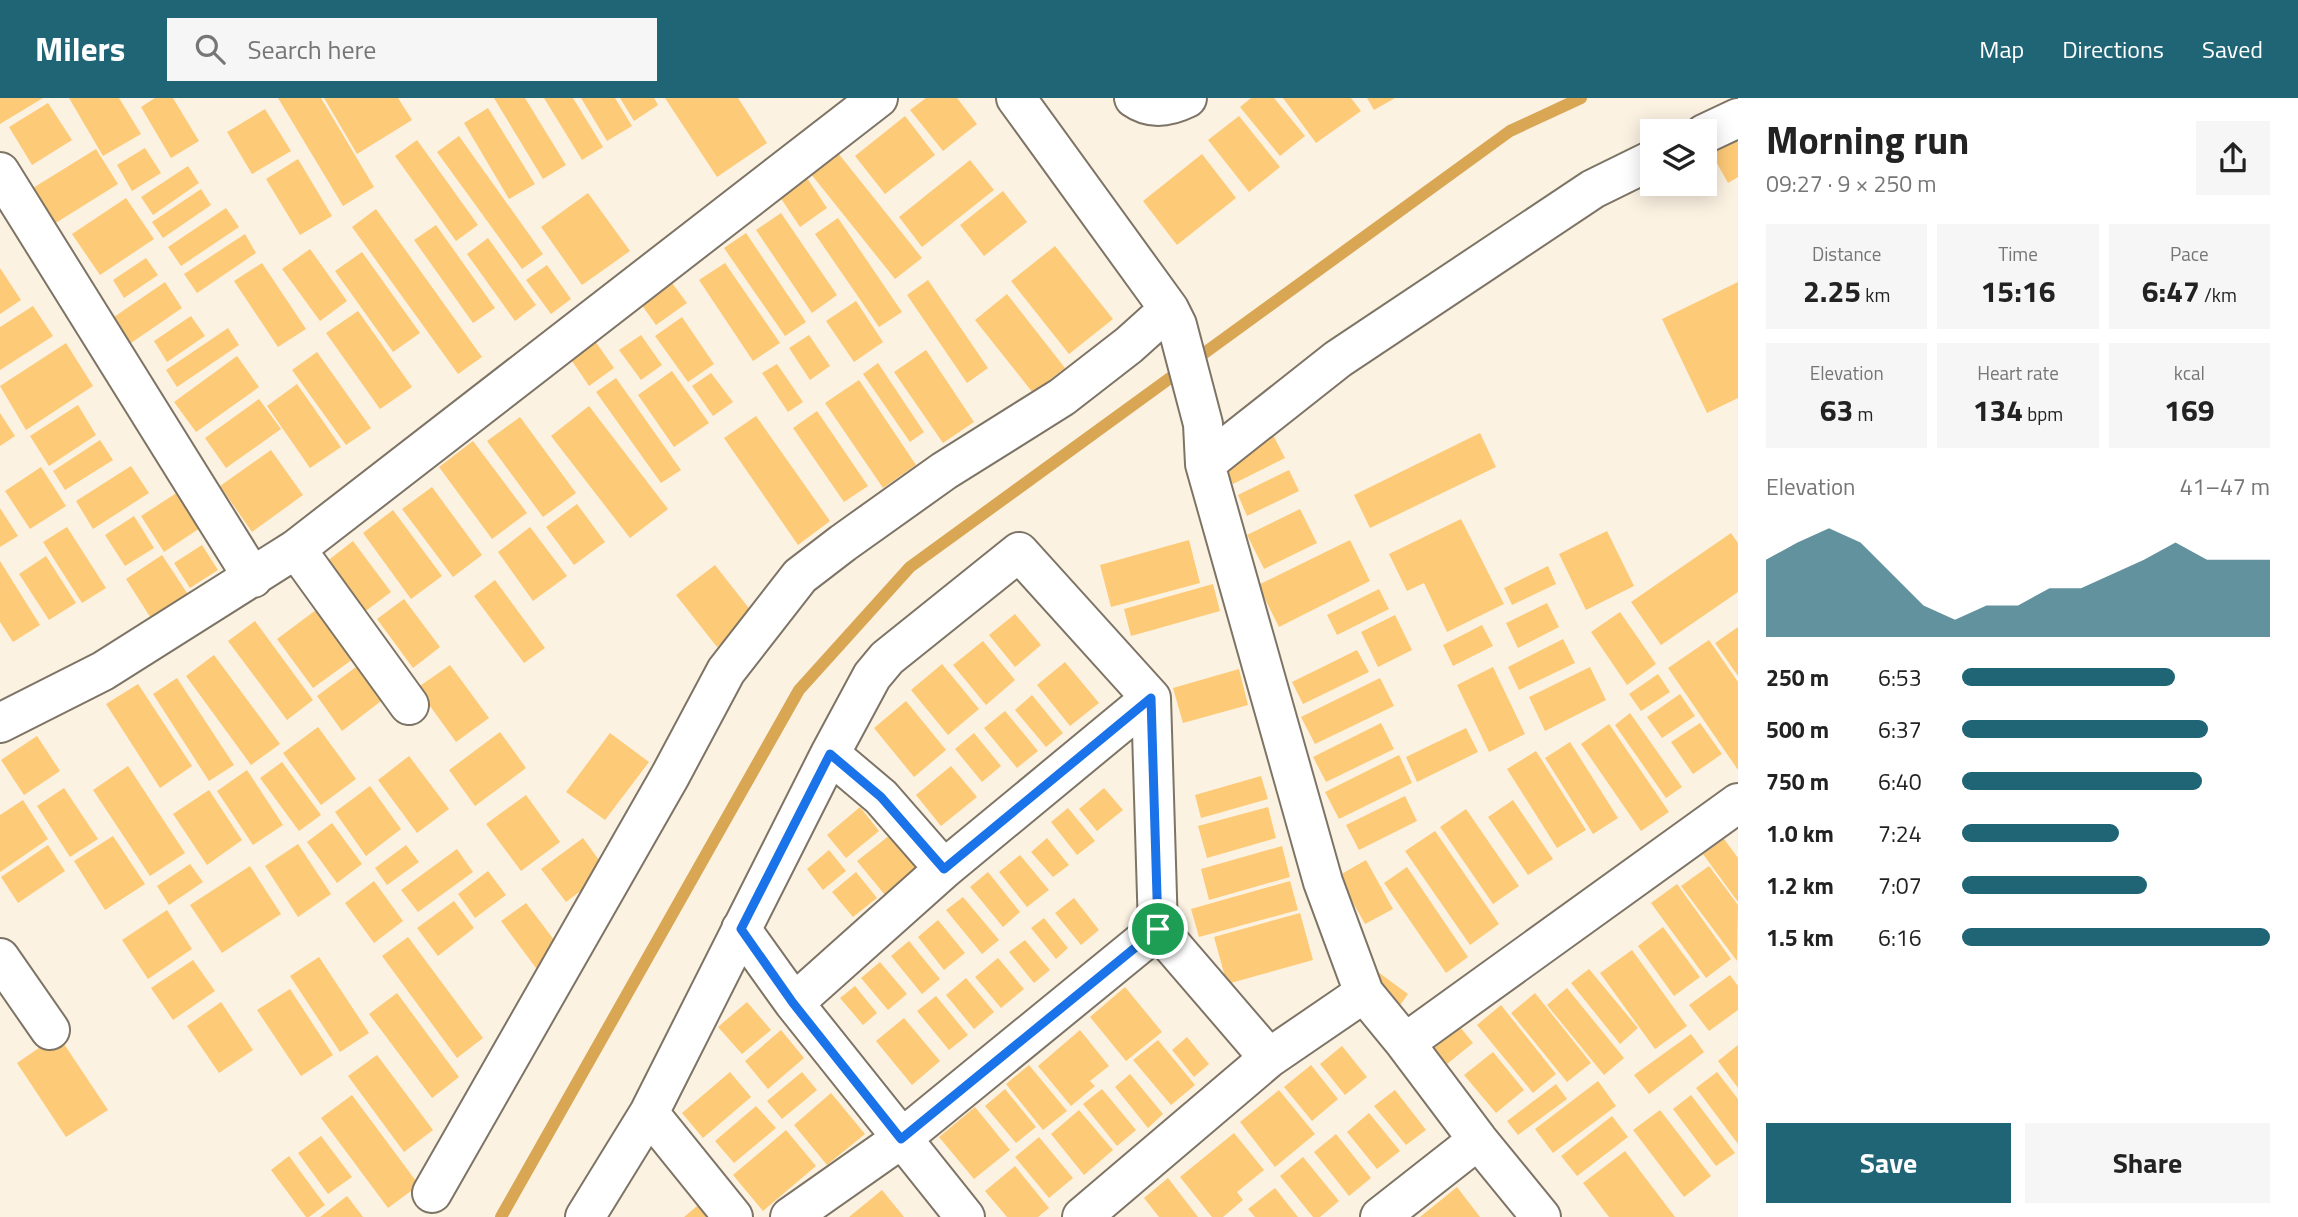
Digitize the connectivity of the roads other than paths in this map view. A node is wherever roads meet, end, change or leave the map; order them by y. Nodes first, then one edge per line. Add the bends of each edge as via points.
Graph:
1 (878, 98) edge
2 (1016, 98) edge
3 (1134, 98) edge
4 (1186, 98) edge
5 (1738, 118) edge
6 (1717, 128) edge
7 (1640, 166) edge
8 (0, 172) edge
9 (1173, 317) junction
10 (1205, 464) junction
11 (296, 549) junction
12 (253, 578) junction
13 (1151, 698) junction
14 (409, 705) dead end
15 (0, 723) edge
16 (830, 754) junction
17 (1738, 803) edge
18 (944, 869) junction
19 (741, 929) junction
20 (1158, 929) junction
21 (0, 958) edge
22 (1364, 993) junction
23 (793, 1003) junction
24 (50, 1030) dead end
25 (1405, 1043) junction
26 (1269, 1058) junction
27 (649, 1112) junction
28 (901, 1139) junction
29 (1478, 1140) junction
30 (432, 1193) dead end
31 (585, 1217) edge
32 (733, 1217) edge
33 (790, 1217) edge
34 (965, 1217) edge
35 (1082, 1217) edge
36 (1380, 1217) edge
37 (1541, 1217) edge

1 - 11 street
2 - 9 street
3 - 4 street via 1151,107
5 - 6 street
7 - 10 street via 1593,189 1338,359
8 - 12 street
9 - 10 street via 1203,424
9 - 30 street via 1062,397 944,471 800,576 726,671
10 - 22 street via 1323,882
11 - 12 street
11 - 14 street
12 - 15 street via 103,671
13 - 16 street via 1020,552 887,658 872,676
13 - 18 street
13 - 20 street
16 - 18 street via 881,797
16 - 19 street
17 - 25 street
18 - 23 street
19 - 23 street
19 - 27 street
20 - 26 street
20 - 28 street
21 - 24 street
22 - 25 street
22 - 26 street
23 - 28 street
25 - 29 street
26 - 35 street
27 - 31 street
27 - 32 street
28 - 33 street
28 - 34 street
29 - 36 street
29 - 37 street

